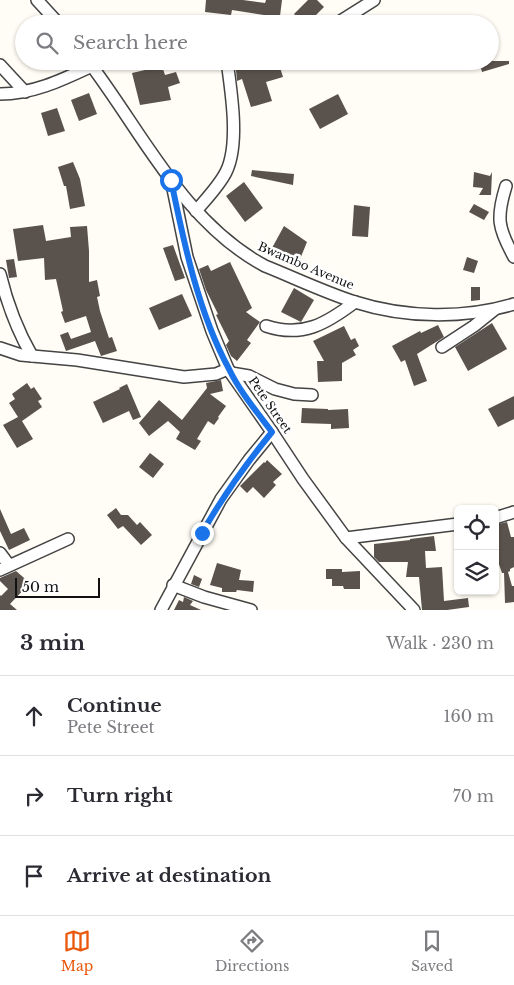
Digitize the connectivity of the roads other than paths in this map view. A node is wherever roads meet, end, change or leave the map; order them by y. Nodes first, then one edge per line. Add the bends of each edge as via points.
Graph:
1 (37, 0) edge
2 (374, 0) edge
3 (51, 15) edge
4 (350, 15) edge
5 (0, 65) edge
6 (80, 70) edge
7 (94, 70) edge
8 (228, 70) edge
9 (25, 92) junction
10 (0, 94) edge
11 (171, 180) junction
12 (506, 186) dead end
13 (196, 211) junction
14 (514, 257) edge
15 (0, 274) edge
16 (355, 302) junction
17 (514, 304) edge
18 (494, 310) junction
19 (266, 326) dead end
20 (442, 347) dead end
21 (0, 348) edge
22 (32, 356) junction
23 (230, 371) junction
24 (312, 395) dead end
25 (272, 432) junction
26 (514, 512) edge
27 (499, 517) edge
28 (454, 524) edge
29 (346, 538) junction
30 (68, 539) dead end
31 (0, 553) edge
32 (5, 568) edge
33 (173, 585) junction
34 (161, 610) edge
35 (252, 610) edge
36 (414, 610) edge

1 - 3 street
2 - 4 street
5 - 9 street
6 - 9 street via 64,80
7 - 11 street, Bwambo Avenue
8 - 13 street via 233,131 231,154 226,173
9 - 10 street
11 - 13 street, Bwambo Avenue
11 - 23 street, Pete Street via 187,256 212,331
12 - 14 street via 499,221
13 - 16 street, Bwambo Avenue via 214,230 252,259
15 - 22 street via 11,314
16 - 18 street, Bwambo Avenue via 427,314
16 - 19 street via 333,318 312,327 286,331
17 - 18 street, Bwambo Avenue
18 - 20 street
21 - 22 street
22 - 23 street via 184,377
23 - 24 street via 294,394
23 - 25 street, Pete Street
25 - 29 street, Pete Street
25 - 33 street via 221,499
26 - 27 street
28 - 29 street
29 - 36 street, Pete Street
30 - 32 street
31 - 32 street
33 - 34 street
33 - 35 street

